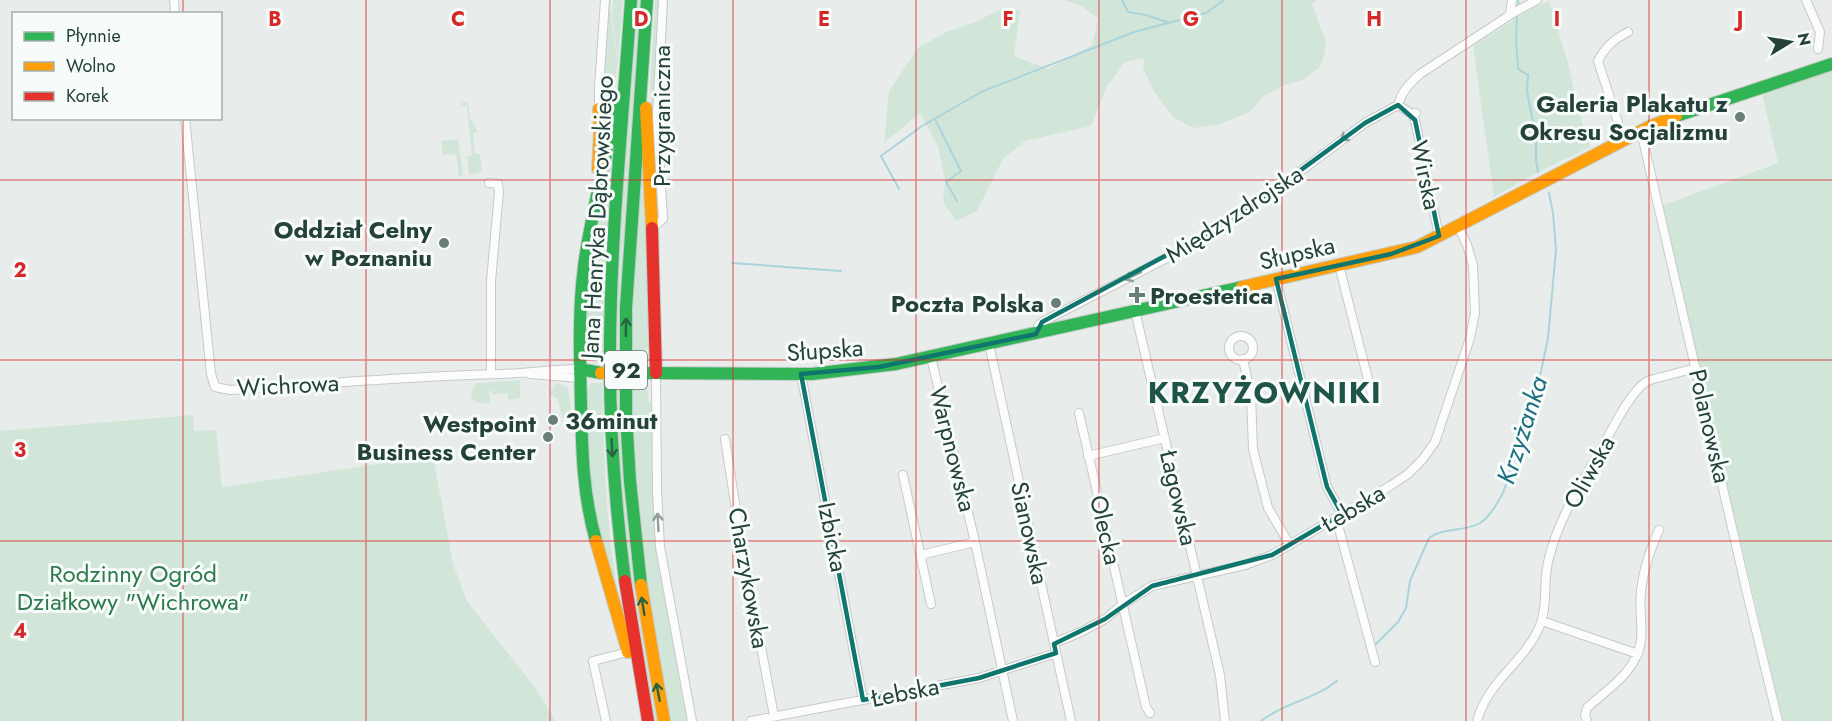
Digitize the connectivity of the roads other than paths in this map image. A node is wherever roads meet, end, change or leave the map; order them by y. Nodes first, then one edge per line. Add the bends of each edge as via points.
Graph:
1 (605, 0) edge
2 (631, 0) edge
3 (647, 0) edge
4 (663, 0) edge
5 (1512, 0) edge
6 (1537, 0) edge
7 (1806, 0) edge
8 (1510, 14) junction
9 (1628, 32) dead end
10 (1818, 49) dead end
11 (627, 54) junction
12 (1832, 64) edge
13 (641, 76) junction
14 (1398, 105) junction
15 (599, 109) joint
16 (185, 120) edge
17 (1641, 131) junction
18 (1623, 141) junction
19 (489, 183) dead end
20 (597, 199) junction
21 (1458, 226) junction
22 (652, 228) junction
23 (1439, 236) junction
24 (1339, 265) junction
25 (1276, 279) junction
26 (1135, 311) junction
27 (1038, 333) junction
28 (989, 344) junction
29 (931, 357) junction
30 (1243, 359) dead end
31 (1696, 368) junction
32 (580, 373) junction
33 (656, 373) junction
34 (491, 374) junction
35 (801, 374) junction
36 (1373, 399) dead end
37 (1079, 413) dead end
38 (1165, 438) junction
39 (725, 440) dead end
40 (1088, 456) junction
41 (903, 475) dead end
42 (1338, 516) junction
43 (1659, 530) dead end
44 (975, 542) junction
45 (1290, 545) junction
46 (921, 555) junction
47 (1197, 576) junction
48 (931, 604) dead end
49 (1123, 604) junction
50 (1542, 621) junction
51 (1054, 643) junction
52 (628, 652) junction
53 (1056, 653) junction
54 (1638, 654) junction
55 (1375, 662) dead end
56 (1003, 669) junction
57 (863, 700) junction
58 (1150, 713) dead end
59 (774, 716) junction
60 (647, 717) edge
61 (606, 721) edge
62 (664, 721) edge
63 (692, 721) edge
64 (751, 721) edge
65 (1013, 721) edge
66 (1071, 721) edge
67 (1226, 721) edge
68 (1477, 721) edge
69 (1587, 721) edge
70 (1778, 721) edge

1 - 15 street
2 - 11 street, Jana Henryka Dąbrowskiego / 92
3 - 13 street, Jana Henryka Dąbrowskiego / 92
4 - 22 street, Przygraniczna via 657,116 663,219
5 - 8 street
6 - 8 street, Międzyzdrojska
7 - 10 street via 1820,32
8 - 14 street, Międzyzdrojska via 1420,75 1402,93
9 - 18 street via 1604,50 1598,61
11 - 20 street
11 -> 60 street, Jana Henryka Dąbrowskiego / 92 via 612,280 610,402 621,556
12 - 17 street, Słupska
13 - 22 street
62 -> 13 street, Jana Henryka Dąbrowskiego / 92 via 638,569 626,416 626,308
14 - 23 street, Wirska via 1412,113 1415,120
14 -> 27 street, Międzyzdrojska via 1365,123 1234,219 1174,255 1042,322
15 - 20 street
16 - 34 street, Wichrowa via 209,362 215,387 230,390
17 - 18 street, Słupska
17 - 31 street, Polanowska
18 - 21 street, Słupska
19 - 34 street via 498,184 499,192 491,281
20 - 32 street via 584,276
21 - 23 street, Słupska
21 - 42 street, Łebska via 1473,265 1475,313 1435,442 1408,474
22 - 33 street
23 - 24 street, Słupska via 1417,247
24 - 25 street, Słupska
24 - 36 street
25 - 26 street, Słupska
25 - 42 street via 1327,487
26 - 27 street, Słupska
26 - 38 street, Łagowska
27 - 28 street, Słupska
28 - 29 street, Słupska
28 - 51 street, Sianowska
29 - 35 street, Słupska via 872,368
29 - 44 street, Warpnowska
30 - 45 street via 1251,396 1253,449 1268,508
31 - 50 street, Oliwska via 1644,384 1618,420 1553,541 1546,569
31 - 70 street, Polanowska
32 - 33 street, Słupska, bridge
32 - 34 street, Wichrowa via 552,369
32 - 52 street via 586,493
33 - 35 street, Słupska
63 -> 33 street via 660,541
35 - 57 street, Izbicka
37 - 40 street, Olecka
38 - 40 street
38 - 47 street, Łagowska
39 - 59 street, Charzykowska
40 - 49 street, Olecka
41 - 46 street
42 - 45 street, Łebska
42 - 55 street
43 - 54 street via 1643,575
44 - 46 street, Warpnowska
44 - 56 street, Warpnowska
45 - 47 street, Łebska via 1245,565
46 - 48 street
47 - 49 street, Łebska via 1152,586
47 - 67 street, Łagowska via 1222,684
49 - 51 street, Łebska via 1106,619
49 - 58 street, Olecka
50 - 54 street
50 - 68 street, Oliwska via 1531,642 1490,690
51 - 53 street, Sianowska
52 - 60 street
52 - 61 street via 592,661
53 - 56 street, Łebska
53 - 66 street, Sianowska
54 - 69 street via 1628,671 1587,708
56 - 57 street, Łebska via 979,678
56 - 65 street, Warpnowska
57 - 59 street, Łebska
59 - 64 street, Łebska

